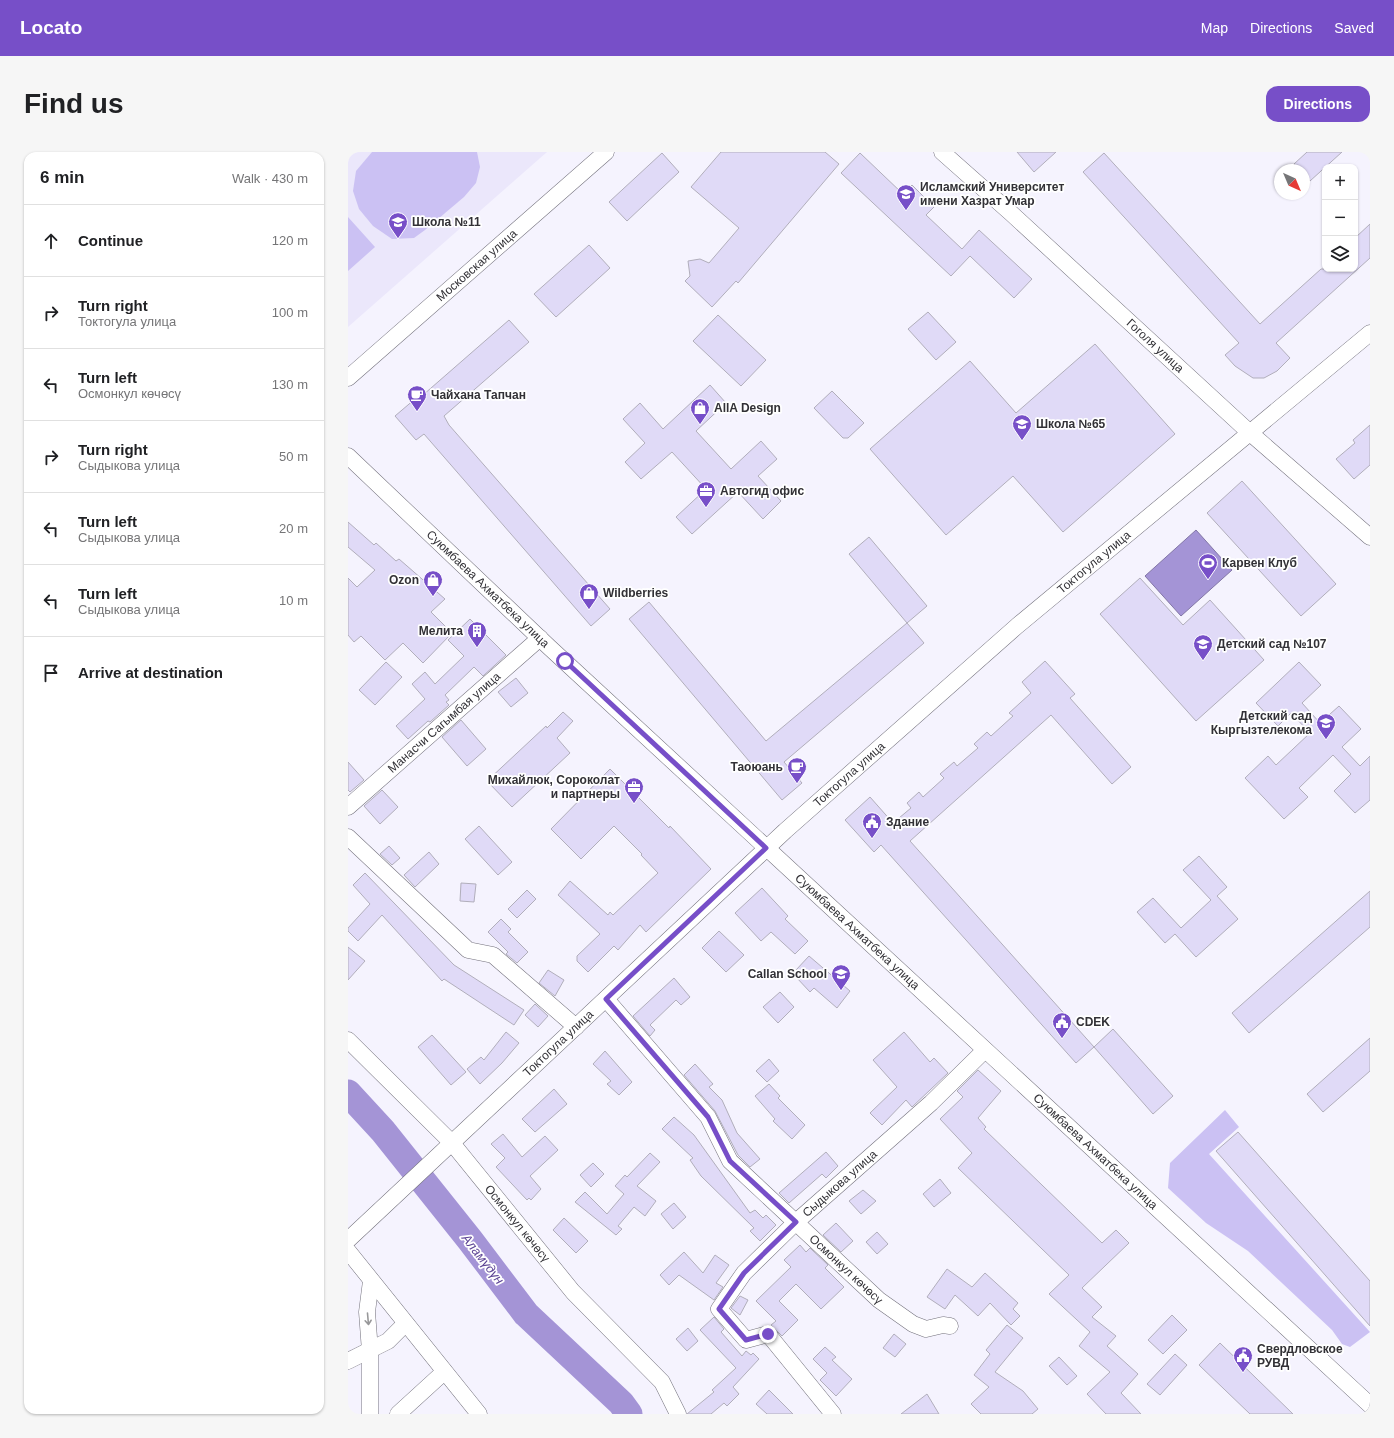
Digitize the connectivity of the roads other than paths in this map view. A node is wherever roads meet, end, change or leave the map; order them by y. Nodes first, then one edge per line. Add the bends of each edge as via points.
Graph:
1 (606, 152) edge
2 (942, 152) edge
3 (1370, 333) edge
4 (348, 378) edge
5 (1249, 432) junction
6 (348, 456) edge
7 (1370, 537) edge
8 (540, 638) junction
9 (348, 807) edge
10 (348, 837) edge
11 (766, 848) junction
12 (606, 999) junction
13 (576, 1027) junction
14 (348, 1040) edge
15 (986, 1050) junction
16 (450, 1144) junction
17 (796, 1222) junction
18 (348, 1240) edge
19 (348, 1251) edge
20 (371, 1281) junction
21 (405, 1324) junction
22 (950, 1326) dead end
23 (370, 1351) junction
24 (348, 1361) edge
25 (444, 1372) junction
26 (1370, 1405) edge
27 (370, 1414) edge
28 (398, 1414) edge
29 (479, 1414) edge
30 (678, 1414) edge
31 (833, 1414) edge

1 - 4 street, Московская улица
2 - 5 street, Гоголя улица
3 - 5 street, Токтогула улица
5 - 7 street, Гоголя улица
5 - 11 street, Токтогула улица via 1017,626
6 - 8 street, Суюмбаева Ахматбека улица
8 - 9 street, Манасчи Сагымбая улица
8 - 11 street, Суюмбаева Ахматбека улица
10 - 13 street via 468,950 493,955
11 - 12 street, Токтогула улица
11 - 15 street, Суюмбаева Ахматбека улица
12 - 13 street, Токтогула улица
12 - 17 street, Осмонкул көчөсү via 708,1117 730,1161
13 - 16 street, Токтогула улица
14 - 16 street, Осмонкул көчөсү
15 - 17 street, Сыдыкова улица via 931,1103
15 - 26 street, Суюмбаева Ахматбека улица
16 - 18 street, Токтогула улица
16 - 30 street, Осмонкул көчөсү via 573,1292 662,1382
17 - 22 street, Осмонкул көчөсү via 879,1300 913,1324 926,1329
17 - 31 street, Сыдыкова улица via 744,1273 719,1309 746,1340 768,1334
19 - 20 street
20 - 21 street
20 -> 23 street via 367,1312
21 - 23 street via 388,1341
21 - 25 street
23 - 24 street
23 - 27 street
25 - 28 street
25 - 29 street

